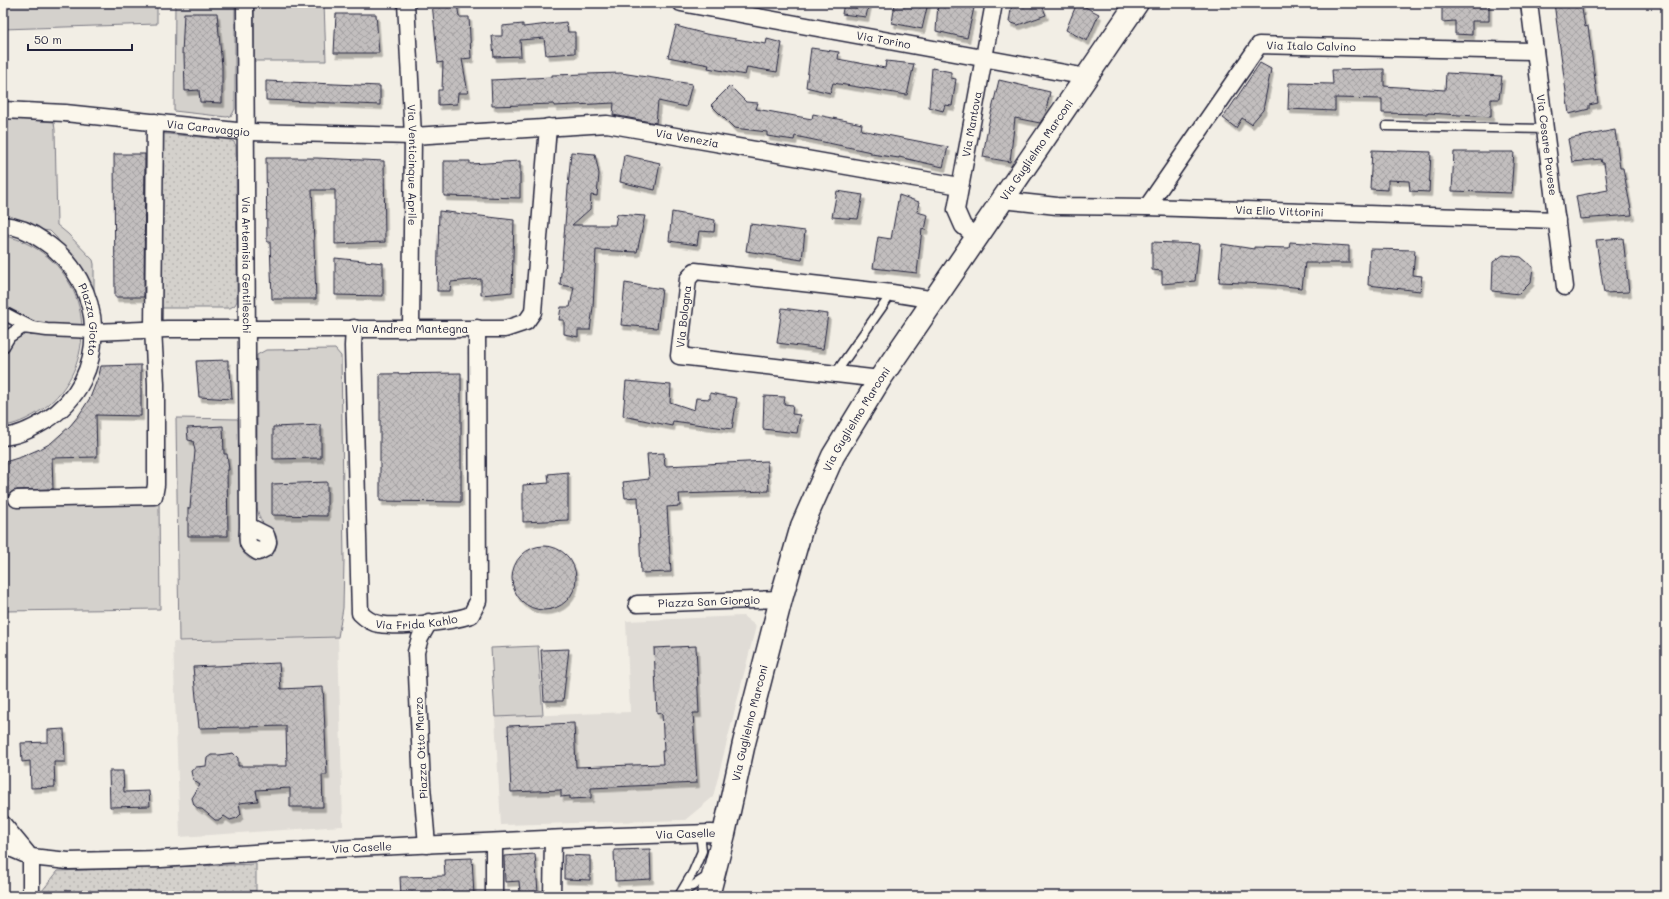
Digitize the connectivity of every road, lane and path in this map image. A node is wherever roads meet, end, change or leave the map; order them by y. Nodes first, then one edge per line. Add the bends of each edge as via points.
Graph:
1 (245, 3) edge
2 (406, 3) edge
3 (681, 3) edge
4 (994, 3) edge
5 (1137, 3) edge
6 (1529, 3) edge
7 (1535, 51) junction
8 (985, 57) junction
9 (1087, 77) junction
10 (3, 110) edge
11 (155, 122) junction
12 (1386, 126) dead end
13 (548, 127) junction
14 (1545, 129) junction
15 (246, 132) junction
16 (413, 136) junction
17 (960, 186) junction
18 (1002, 200) junction
19 (1147, 207) junction
20 (1557, 220) junction
21 (3, 225) edge
22 (977, 238) junction
23 (1565, 287) dead end
24 (892, 293) junction
25 (935, 300) junction
26 (3, 313) edge
27 (32, 328) junction
28 (354, 328) junction
29 (411, 328) junction
30 (477, 328) junction
31 (153, 329) junction
32 (247, 330) junction
33 (94, 332) junction
34 (3, 346) edge
35 (835, 374) junction
36 (880, 379) junction
37 (3, 437) edge
38 (16, 499) dead end
39 (248, 526) dead end
40 (781, 599) junction
41 (637, 604) dead end
42 (429, 622) junction
43 (401, 625) junction
44 (416, 652) junction
45 (3, 824) edge
46 (700, 833) junction
47 (724, 834) junction
48 (553, 839) junction
49 (494, 842) junction
50 (3, 845) edge
51 (427, 845) junction
52 (31, 857) junction
53 (715, 871) junction
54 (679, 895) edge
55 (31, 896) edge
56 (494, 896) edge
57 (552, 896) edge
58 (708, 896) edge

1 - 15 street, Via Artemisia Gentileschi
2 - 16 street, Via Venticinque Aprile
3 - 8 street, Via Torino
4 - 8 street, Via Mantova
5 - 9 main road, Via Guglielmo Marconi
6 - 7 street, Via Cesare Pavese
7 - 14 street, Via Cesare Pavese
7 - 19 street, Via Italo Calvino via 1259,45
8 - 9 street, Via Torino
8 - 17 street, Via Mantova
9 - 18 main road, Via Guglielmo Marconi
10 - 11 street, Via Caravaggio
11 - 15 street, Via Caravaggio
11 - 31 street
12 - 14 lane
13 - 16 street, Via Venezia
13 - 17 street, Via Venezia via 607,124
13 - 30 street, Via Andrea Mantegna via 533,312 526,322 517,326 505,329
14 - 20 street, Via Cesare Pavese
15 - 16 street, Via Caravaggio
15 - 32 street, Via Artemisia Gentileschi
16 - 29 street, Via Venticinque Aprile
17 - 22 street, Via Mantova via 956,210 962,226
18 - 19 street, Via Elio Vittorini via 1057,206
18 - 22 main road, Via Guglielmo Marconi
19 - 20 street, Via Elio Vittorini
20 - 23 street, Via Cesare Pavese
21 - 33 street, Piazza Giotto via 10,225 33,234 53,247 70,264 83,284 91,307
22 - 25 main road, Via Guglielmo Marconi
24 - 25 street, Via Bologna
24 - 35 lane
24 - 35 street, Via Bologna via 696,271 688,279 679,356
25 - 36 main road, Via Guglielmo Marconi
26 - 27 street
27 - 33 street
27 - 34 street via 22,326 9,336
28 - 29 street, Via Andrea Mantegna
28 - 32 street, Via Andrea Mantegna
28 - 43 street, Via Frida Kahlo via 352,346 360,613 378,624
29 - 30 street, Via Andrea Mantegna
30 - 42 street, Via Frida Kahlo via 478,601 472,615 456,620
31 - 32 street, Via Andrea Mantegna
31 - 33 street, Via Andrea Mantegna
31 - 38 street via 156,384 154,496
32 - 39 street, Via Artemisia Gentileschi
33 - 37 street, Piazza Giotto via 88,369 70,399 53,416 32,429
35 - 36 street, Via Bologna
36 - 40 main road, Via Guglielmo Marconi via 833,456 802,526
40 - 41 street, Piazza San Giorgio
40 - 47 main road, Via Guglielmo Marconi via 744,743
42 - 43 street, Via Frida Kahlo
42 - 44 street, Piazza Otto Marzo
43 - 44 street, Piazza Otto Marzo
44 - 51 street, Piazza Otto Marzo
45 - 52 street
46 - 47 street, Via Caselle
46 - 48 street, Via Caselle
46 - 54 lane via 702,851
47 - 53 main road, Via Guglielmo Marconi
48 - 49 street, Via Caselle
48 - 57 street
49 - 51 street, Via Caselle
49 - 56 street
50 - 52 street, Via Caselle
51 - 52 street, Via Caselle via 161,859 68,861
52 - 55 street
53 - 54 lane
53 - 58 main road, Via Guglielmo Marconi

